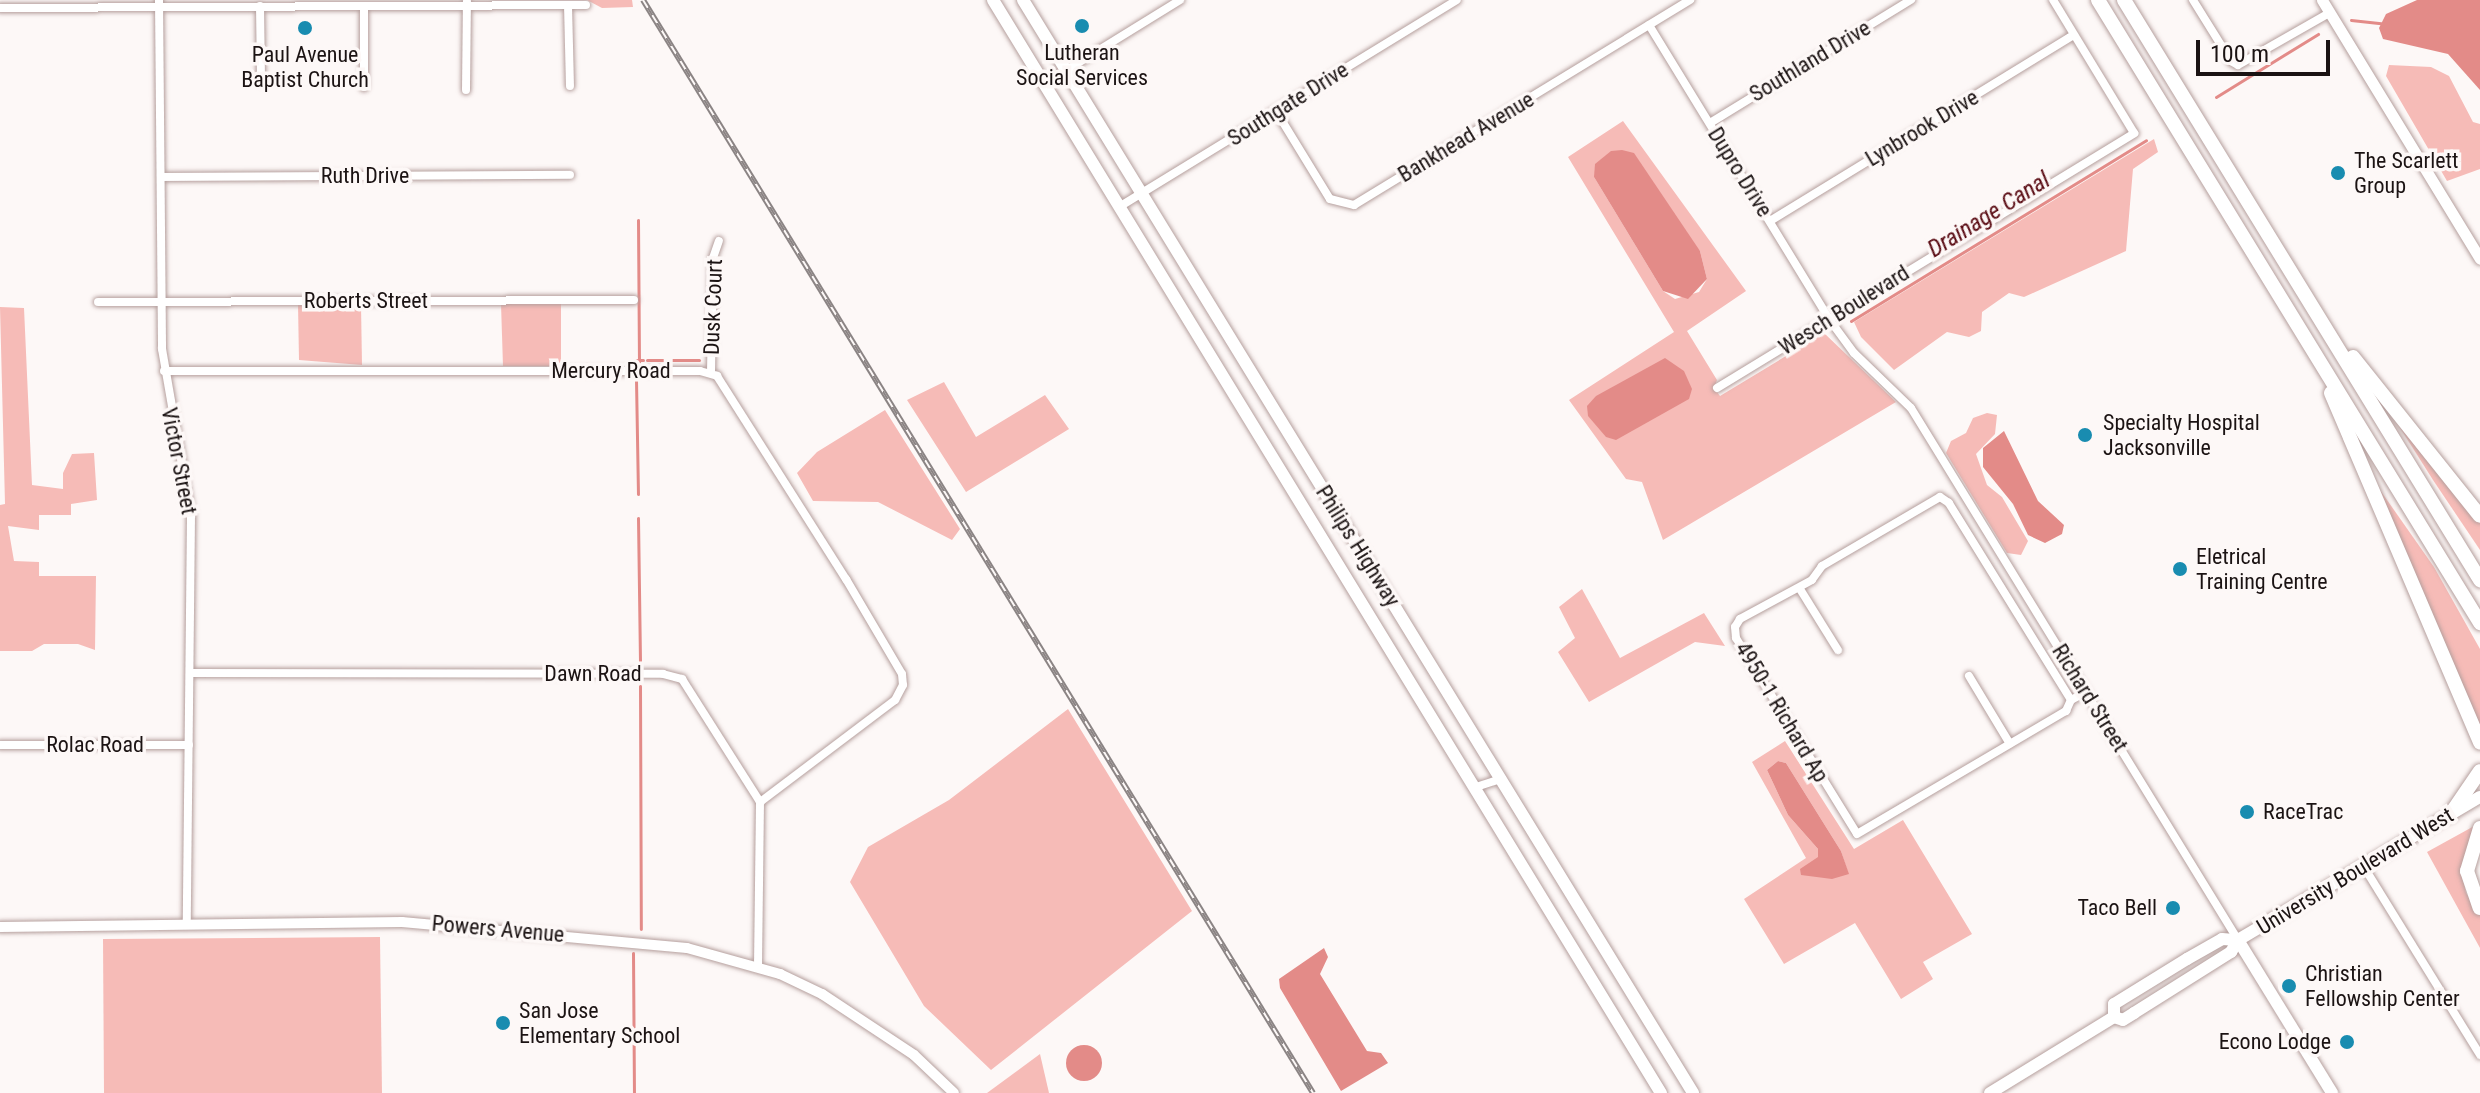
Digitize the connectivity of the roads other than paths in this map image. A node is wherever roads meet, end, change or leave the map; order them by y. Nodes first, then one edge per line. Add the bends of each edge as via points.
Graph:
1 (993, 0) edge
2 (1023, 0) edge
3 (1180, 0) edge
4 (1457, 0) edge
5 (1690, 0) edge
6 (1911, 0) edge
7 (2053, 0) edge
8 (2098, 0) edge
9 (2124, 0) edge
10 (2193, 0) edge
11 (2322, 0) edge
12 (467, 2) edge
13 (159, 3) edge
14 (568, 5) junction
15 (586, 5) dead end
16 (260, 6) junction
17 (364, 6) junction
18 (0, 8) edge
19 (2329, 13) junction
20 (1649, 25) junction
21 (2074, 35) junction
22 (1066, 71) junction
23 (261, 81) dead end
24 (1044, 84) junction
25 (570, 86) dead end
26 (364, 87) dead end
27 (466, 90) dead end
28 (1276, 111) junction
29 (1710, 123) junction
30 (570, 175) dead end
31 (161, 177) junction
32 (1141, 193) junction
33 (1119, 207) junction
34 (1770, 221) junction
35 (719, 241) dead end
36 (2480, 259) edge
37 (634, 300) dead end
38 (98, 302) dead end
39 (163, 302) junction
40 (2317, 314) junction
41 (1829, 319) junction
42 (2306, 338) junction
43 (164, 371) junction
44 (711, 373) junction
45 (1717, 388) dead end
46 (2480, 516) edge
47 (2480, 580) edge
48 (1800, 589) junction
49 (2480, 623) edge
50 (1838, 650) dead end
51 (190, 673) junction
52 (1969, 676) dead end
53 (2086, 692) junction
54 (2071, 700) junction
55 (2480, 743) edge
56 (2010, 744) junction
57 (0, 745) edge
58 (189, 745) junction
59 (2480, 771) edge
60 (1500, 779) junction
61 (1476, 787) junction
62 (2480, 797) edge
63 (760, 802) junction
64 (2450, 815) junction
65 (2480, 828) edge
66 (2364, 867) junction
67 (2480, 908) edge
68 (187, 922) junction
69 (0, 927) edge
70 (2238, 940) junction
71 (758, 968) junction
72 (2480, 1055) edge
73 (954, 1093) edge
74 (1661, 1093) edge
75 (1693, 1093) edge
76 (1990, 1093) edge
77 (2332, 1093) edge

1 - 24 main road, Philips Highway
2 - 22 main road, Philips Highway
3 - 22 street
4 - 28 street, Southgate Drive
5 - 20 street, Bankhead Avenue
6 - 29 street, Southland Drive
7 - 21 street
8 - 42 highway
9 - 40 highway
10 - 19 street via 2238,65
11 - 19 main road
12 - 14 street
12 - 17 street
12 - 27 street
13 - 16 street
13 - 18 street
13 - 31 street, Victor Street
14 - 15 street
14 - 25 street
16 - 17 street
16 - 23 street
17 - 26 street
19 - 36 main road
20 - 28 street, Bankhead Avenue via 1348,207 1330,199
20 - 29 street, Dupro Drive
21 - 34 street, Lynbrook Drive
21 - 41 street, Wesch Boulevard via 2134,133
22 - 24 street
22 - 32 main road, Philips Highway
24 - 33 main road, Philips Highway
28 - 32 street, Southgate Drive
29 - 34 street, Dupro Drive
30 - 31 street, Ruth Drive
31 - 39 street, Victor Street
32 - 33 street, Southgate Drive
32 - 60 main road, Philips Highway
33 - 61 main road, Philips Highway
34 - 41 street, Dupro Drive
35 - 44 street, Dusk Court via 713,258
37 - 39 street, Roberts Street
38 - 39 street, Roberts Street
39 - 43 street, Victor Street
40 - 46 highway
40 - 47 highway
41 - 45 street, Wesch Boulevard
41 - 53 street, Richard Street via 1854,353 1911,408
42 - 49 highway
42 - 55 highway
43 - 44 street, Mercury Road
43 - 51 street, Victor Street via 190,503
44 - 63 street via 727,385 896,664 903,685 895,700
48 - 50 street
48 - 54 street, 4950-1 Richard Ap via 1822,566 1917,507 1935,497 1945,499
48 - 56 street, 4950-1 Richard Ap via 1740,619 1736,638 1857,834
51 - 58 street, Victor Street
51 - 63 street, Dawn Road via 669,675 691,688
52 - 56 street
53 - 54 street, 4950-1 Richard Ap
53 - 70 street, Richard Street
54 - 56 street, 4950-1 Richard Ap via 2066,711
57 - 58 street, Rolac Road
58 - 68 street, Victor Street
59 - 64 highway
60 - 61 street
60 - 75 main road, Philips Highway
61 - 74 main road, Philips Highway
62 - 64 main road, University Boulevard West
63 - 71 street
64 - 66 main road, University Boulevard West
65 - 67 highway via 2467,871
66 - 70 main road, University Boulevard West
66 - 72 street
68 - 69 street, Powers Avenue
68 - 71 street, Powers Avenue via 402,922 508,928 654,943
70 - 76 main road, University Boulevard West via 2231,952 2123,1020 2114,1017
70 - 77 main road, Richard Street
71 - 73 street, Powers Avenue via 802,984 865,1020 914,1055

